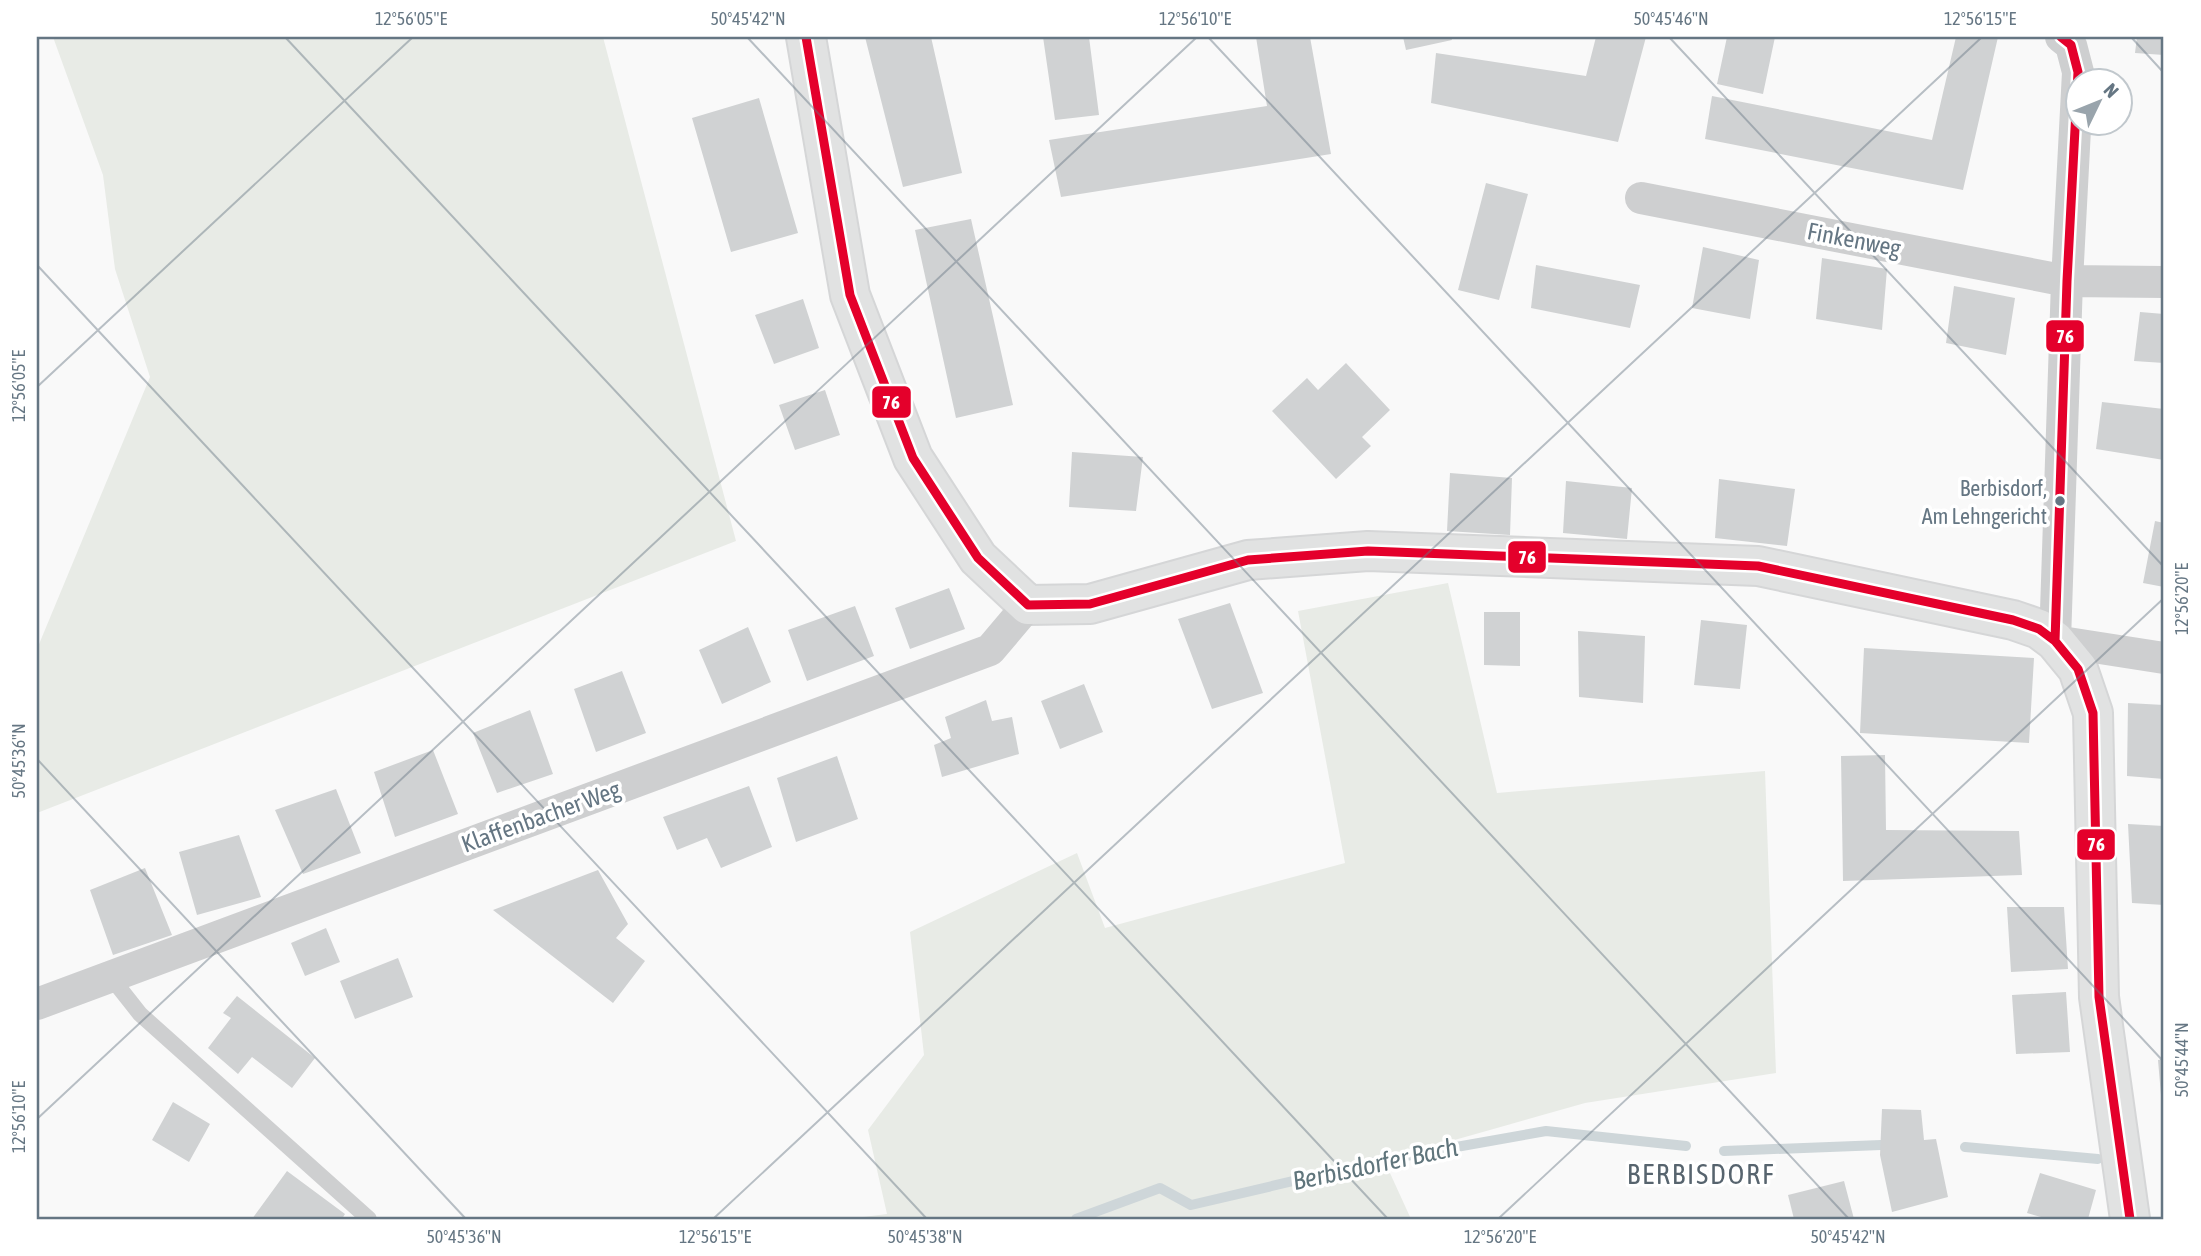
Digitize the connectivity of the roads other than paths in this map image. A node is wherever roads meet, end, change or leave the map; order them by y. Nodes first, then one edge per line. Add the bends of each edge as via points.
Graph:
1 (806, 37) edge
2 (2062, 37) edge
3 (1641, 198) dead end
4 (2067, 281) junction
5 (2164, 282) edge
6 (1028, 605) junction
7 (2055, 641) junction
8 (2164, 658) edge
9 (110, 976) junction
10 (37, 1004) edge
11 (369, 1219) edge
12 (2130, 1219) edge

1 - 6 street via 850,295 908,446 978,558
2 - 4 street via 2071,45 2078,72
3 - 4 street, Finkenweg
4 - 5 street, Finkenweg
4 - 7 street
6 - 7 street via 1090,604 1248,560 1368,551 1758,566 2013,621 2039,629
6 - 9 street, Klaffenbacher Weg via 990,650
7 - 8 street
7 - 12 street via 2078,669 2093,713 2099,997
9 - 10 street, Klaffenbacher Weg
9 - 11 lane via 140,1014

